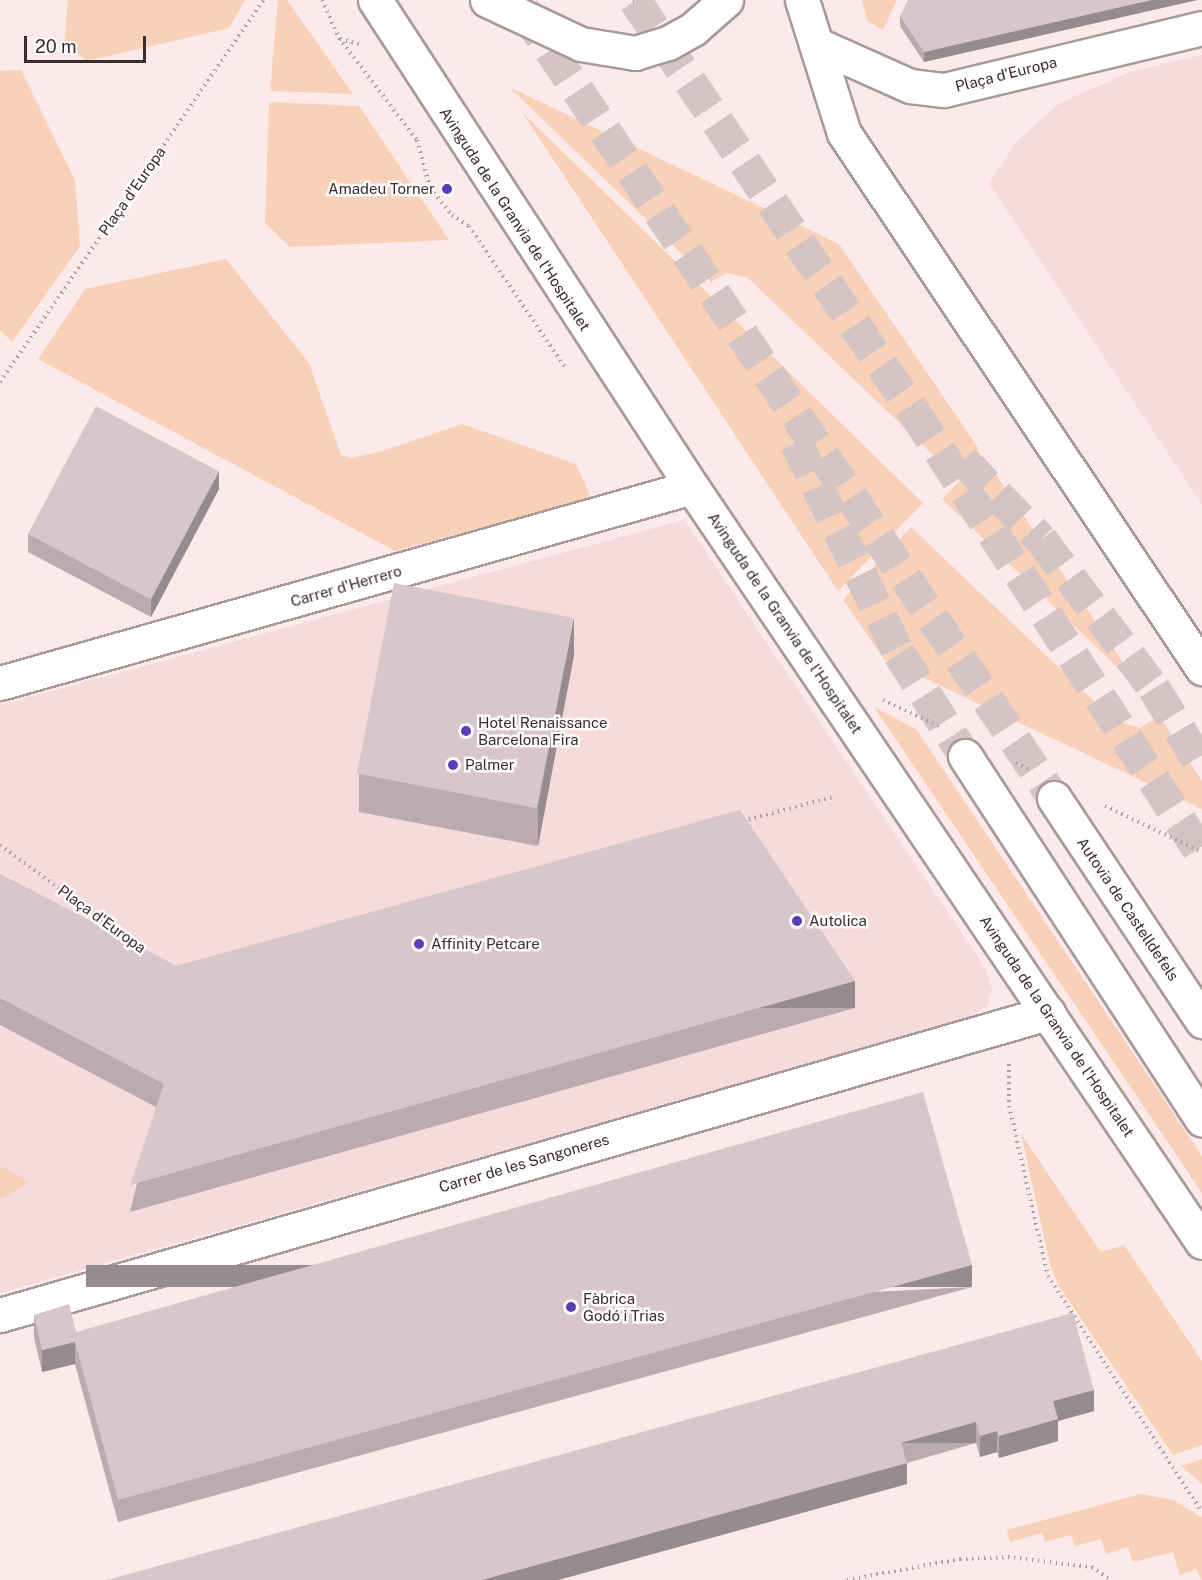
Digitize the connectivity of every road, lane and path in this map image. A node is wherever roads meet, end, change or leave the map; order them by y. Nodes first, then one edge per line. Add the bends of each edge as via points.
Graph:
1 (264, 0) edge
2 (322, 0) edge
3 (375, 0) edge
4 (488, 0) edge
5 (726, 0) edge
6 (802, 0) edge
7 (1202, 28) edge
8 (816, 44) junction
9 (362, 45) dead end
10 (0, 382) edge
11 (692, 487) junction
12 (1202, 668) edge
13 (0, 683) edge
14 (965, 756) tunnel mouth
15 (836, 796) dead end
16 (1054, 798) tunnel mouth
17 (734, 824) edge
18 (0, 844) edge
19 (145, 951) edge
20 (1048, 1012) junction
21 (1202, 1021) edge
22 (1009, 1052) dead end
23 (1202, 1120) edge
24 (1202, 1242) edge
25 (0, 1315) edge
26 (1202, 1512) edge
27 (848, 1580) edge
28 (1111, 1580) edge

1 - 10 path, Plaça d'Europa
2 - 9 path via 339,38
3 - 11 main road, Avinguda de la Granvia de l'Hospitalet
4 - 5 main road via 581,44 635,53 668,43 693,29
6 - 8 main road
7 - 8 main road, Plaça d'Europa via 944,90 910,86
8 - 12 main road via 844,133
11 - 13 main road, Carrer d'Herrero
11 - 20 main road, Avinguda de la Granvia de l'Hospitalet
14 - 23 main road
15 - 17 path
16 - 21 main road, Autovia de Castelldefels
18 - 19 path, Plaça d'Europa
20 - 24 main road, Avinguda de la Granvia de l'Hospitalet
20 - 25 main road, Carrer de les Sangoneres
22 - 26 path via 1010,1106 1048,1276
27 - 28 path via 926,1564 1008,1557 1092,1567

